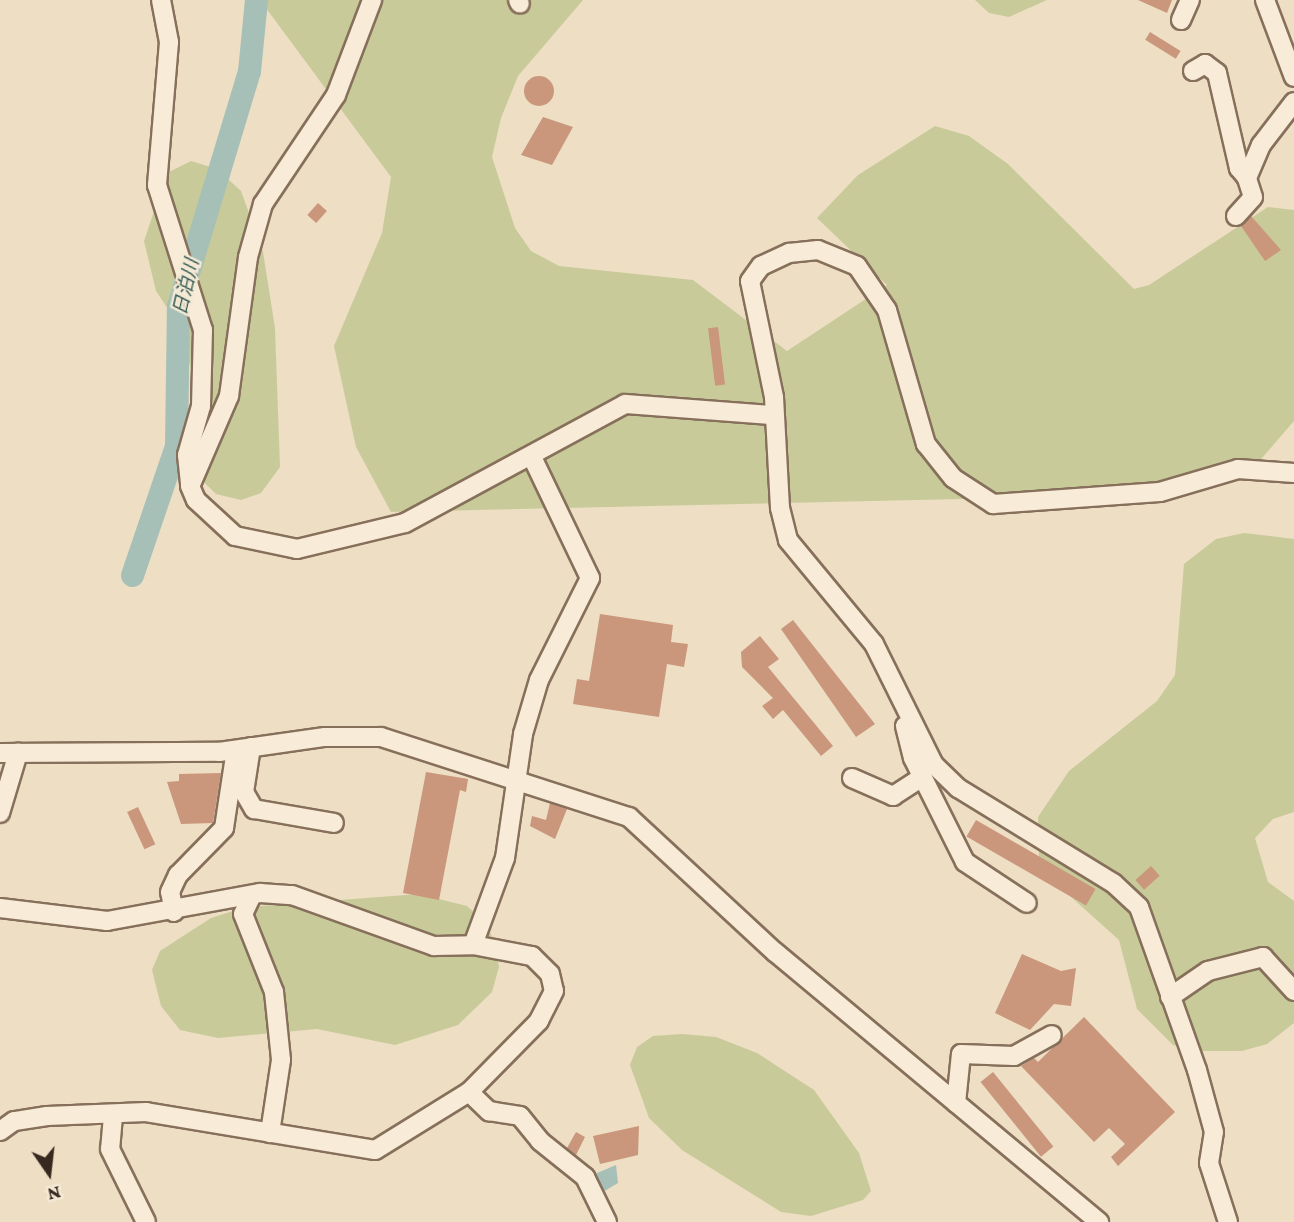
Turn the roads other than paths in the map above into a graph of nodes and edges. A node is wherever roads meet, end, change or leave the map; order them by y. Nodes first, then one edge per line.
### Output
1 (161, 0) edge
2 (372, 0) edge
3 (1190, 0) edge
4 (1263, 1) edge
5 (1181, 20) dead end
6 (1193, 71) dead end
7 (1294, 77) edge
8 (1294, 102) edge
9 (1247, 178) junction
10 (1236, 216) dead end
11 (772, 415) junction
12 (531, 455) junction
13 (1294, 473) edge
14 (190, 486) junction
15 (906, 709) junction
16 (244, 749) junction
17 (0, 754) edge
18 (19, 754) junction
19 (922, 776) junction
20 (852, 778) dead end
21 (518, 780) junction
22 (0, 813) edge
23 (334, 823) dead end
24 (252, 895) junction
25 (1027, 903) dead end
26 (0, 908) edge
27 (174, 912) junction
28 (473, 945) junction
29 (1294, 991) edge
30 (1170, 997) junction
31 (1052, 1034) dead end
32 (469, 1092) junction
33 (956, 1103) junction
34 (113, 1116) junction
35 (0, 1131) edge
36 (270, 1133) junction
37 (146, 1222) edge
38 (607, 1222) edge
39 (1099, 1222) edge
40 (1228, 1222) edge

1 - 14 street
2 - 14 street
3 - 5 street
4 - 7 street
6 - 9 street
8 - 9 street
9 - 10 street
11 - 12 street
11 - 13 street
11 - 15 street
12 - 14 street
12 - 21 street
15 - 19 street
15 - 30 street
16 - 18 street
16 - 21 street
16 - 23 street
16 - 27 street
17 - 18 street
18 - 22 street
19 - 20 street
19 - 25 street
21 - 28 street
21 - 33 street
24 - 27 street
24 - 28 street
24 - 36 street
26 - 27 street
28 - 32 street
29 - 30 street
30 - 40 street
31 - 33 street
32 - 36 street
32 - 38 street
33 - 39 street
34 - 35 street
34 - 36 street
34 - 37 street

